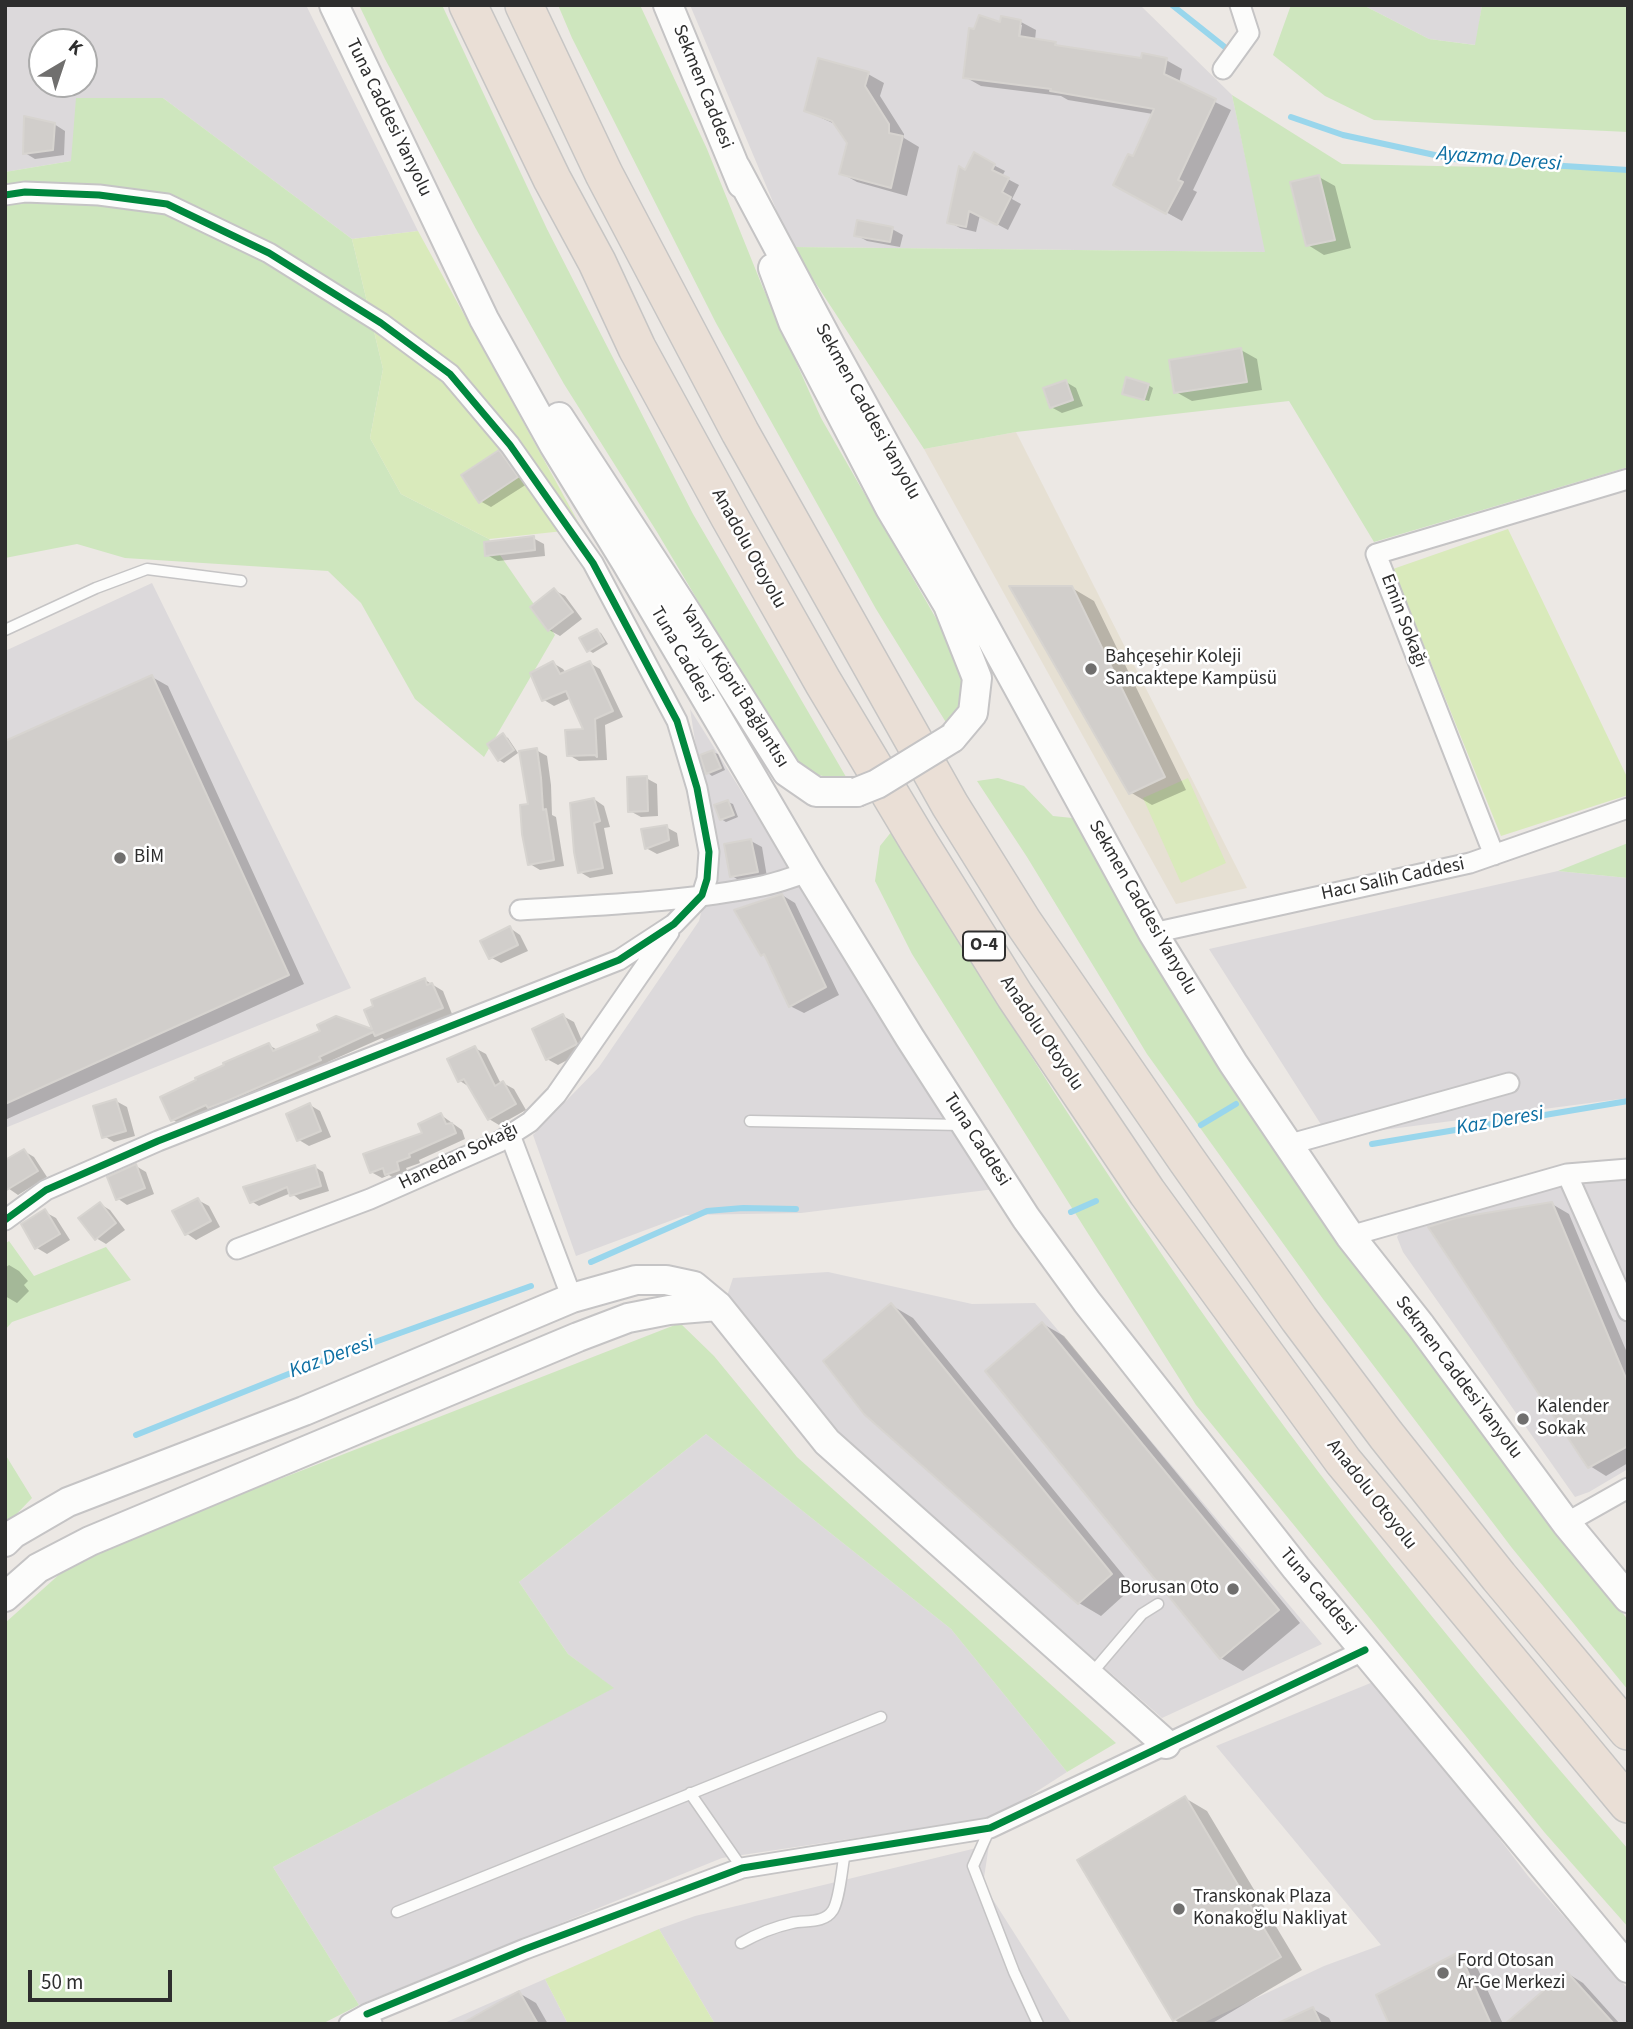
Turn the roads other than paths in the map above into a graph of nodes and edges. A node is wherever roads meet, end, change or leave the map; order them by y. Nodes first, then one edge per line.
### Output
1 (334, 5) edge
2 (468, 5) edge
3 (524, 5) edge
4 (668, 5) edge
5 (1240, 5) edge
6 (1223, 69) dead end
7 (736, 168) junction
8 (5, 195) edge
9 (442, 231) junction
10 (1628, 479) edge
11 (241, 581) dead end
12 (5, 630) edge
13 (1628, 808) edge
14 (1494, 855) junction
15 (808, 872) junction
16 (702, 895) junction
17 (520, 910) dead end
18 (674, 923) junction
19 (1153, 933) junction
20 (1509, 1083) dead end
21 (750, 1121) dead end
22 (967, 1126) junction
23 (510, 1135) junction
24 (1287, 1145) junction
25 (1628, 1169) edge
26 (1567, 1174) junction
27 (5, 1220) edge
28 (1350, 1236) junction
29 (237, 1249) dead end
30 (572, 1298) junction
31 (718, 1307) junction
32 (1628, 1311) edge
33 (1628, 1488) edge
34 (1566, 1523) junction
35 (5, 1542) edge
36 (5, 1597) edge
37 (1628, 1598) edge
38 (1158, 1604) dead end
39 (1365, 1650) junction
40 (1089, 1677) junction
41 (881, 1717) dead end
42 (1628, 1731) edge
43 (1166, 1744) junction
44 (690, 1793) junction
45 (1628, 1804) edge
46 (990, 1828) junction
47 (845, 1852) junction
48 (742, 1868) junction
49 (397, 1912) dead end
50 (741, 1943) dead end
51 (1628, 1968) edge
52 (370, 2019) edge
53 (349, 2024) edge
54 (1038, 2024) edge

1 - 9 main road, Tuna Caddesi Yanyolu
2 - 45 highway, Anadolu Otoyolu / O-4
3 - 42 highway, O-4
4 - 7 main road, Sekmen Caddesi
5 - 6 street
7 - 9 main road, Yanyol Köprü Bağlantısı, bridge
7 - 19 main road, Sekmen Caddesi Yanyolu
8 - 16 street
9 - 15 main road, Tuna Caddesi
10 - 14 street, Emin Sokağı
11 - 12 lane
13 - 14 street, Hacı Salih Caddesi
14 - 19 street, Hacı Salih Caddesi
15 - 16 street
15 - 22 main road, Tuna Caddesi
16 - 17 street
16 - 18 street
18 - 23 street, Hanedan Sokağı
18 - 27 street
19 - 24 main road, Sekmen Caddesi Yanyolu
20 - 24 street
21 - 22 lane
22 - 39 main road, Tuna Caddesi
23 - 29 street, Hanedan Sokağı
23 - 30 street
24 - 28 main road, Sekmen Caddesi Yanyolu
25 - 26 street
26 - 28 street
26 - 32 street
28 - 34 main road, Sekmen Caddesi Yanyolu
30 - 31 main road
30 - 35 main road
31 - 36 main road
31 - 40 main road
33 - 34 street
34 - 37 main road, Sekmen Caddesi Yanyolu
38 - 40 lane
39 - 43 street
39 - 51 main road, Tuna Caddesi
40 - 43 main road
41 - 44 lane
43 - 46 street
44 - 48 lane
44 - 49 lane
46 - 47 street
46 - 54 lane
47 - 48 street
47 - 50 lane
48 - 52 street
52 - 53 street

